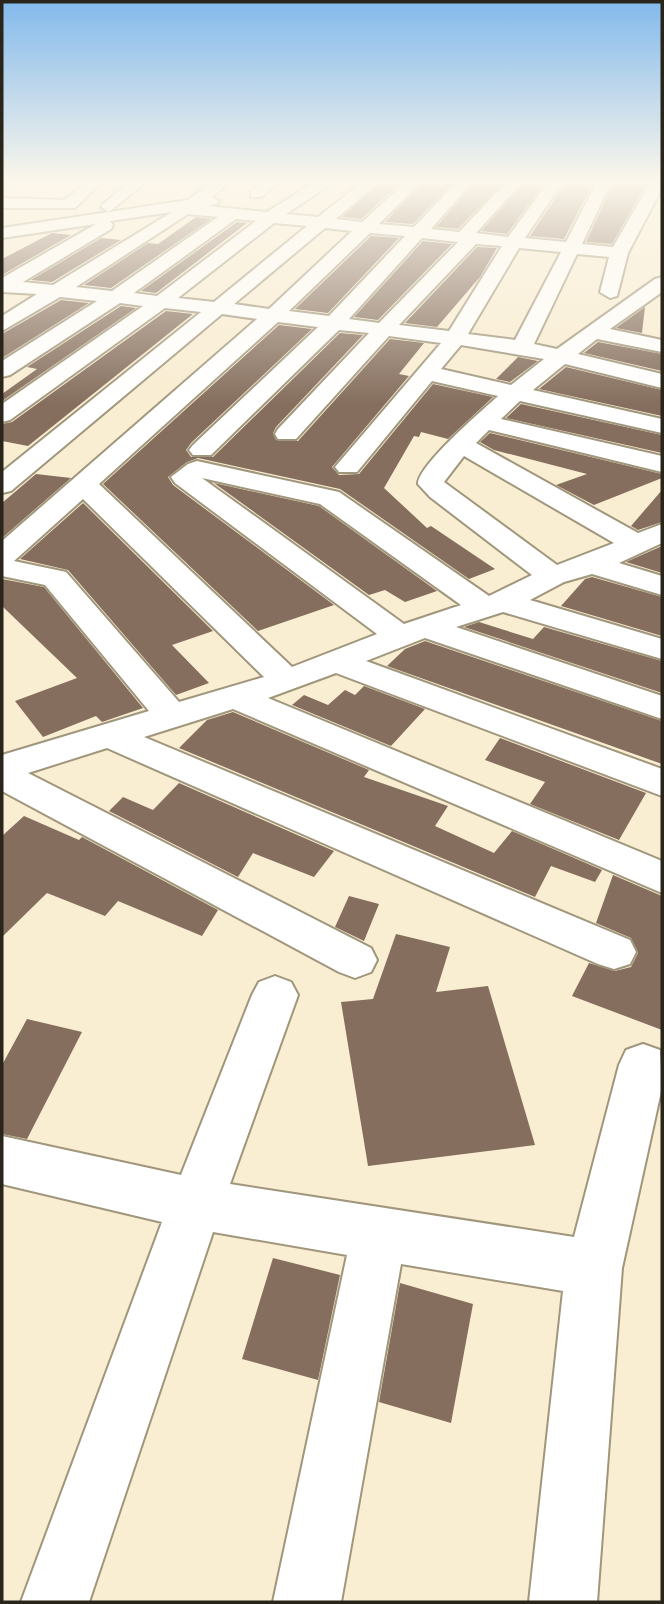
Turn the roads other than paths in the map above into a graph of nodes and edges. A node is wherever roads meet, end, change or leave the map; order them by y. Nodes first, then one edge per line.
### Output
1 (49, 255) edge
2 (113, 255) edge
3 (175, 255) edge
4 (222, 255) edge
5 (284, 255) edge
6 (337, 255) edge
7 (396, 255) edge
8 (453, 255) edge
9 (506, 255) edge
10 (567, 255) edge
11 (619, 255) edge
12 (2, 286) edge
13 (659, 288) edge
14 (55, 291) junction
15 (610, 292) dead end
16 (113, 299) junction
17 (161, 302) junction
18 (218, 308) junction
19 (626, 308) junction
20 (650, 313) dead end
21 (270, 316) junction
22 (334, 323) junction
23 (2, 325) edge
24 (387, 329) junction
25 (592, 332) junction
26 (455, 339) junction
27 (662, 346) edge
28 (522, 347) junction
29 (558, 357) junction
30 (2, 370) edge
31 (428, 373) junction
32 (662, 381) edge
33 (515, 391) junction
34 (2, 415) edge
35 (481, 421) junction
36 (662, 426) edge
37 (287, 433) dead end
38 (460, 444) junction
39 (202, 450) dead end
40 (662, 464) edge
41 (348, 467) dead end
42 (82, 483) junction
43 (2, 485) edge
44 (653, 539) edge
45 (2, 556) edge
46 (592, 564) junction
47 (2, 567) edge
48 (553, 576) junction
49 (662, 586) edge
50 (492, 604) junction
51 (412, 631) junction
52 (662, 649) edge
53 (337, 662) junction
54 (287, 681) junction
55 (235, 697) junction
56 (662, 708) edge
57 (173, 717) junction
58 (110, 736) junction
59 (2, 768) edge
60 (2, 775) edge
61 (662, 783) edge
62 (662, 878) edge
63 (614, 952) dead end
64 (355, 960) dead end
65 (275, 995) dead end
66 (643, 1065) dead end
67 (2, 1160) edge
68 (196, 1204) junction
69 (379, 1235) junction
70 (594, 1268) junction
71 (55, 1602) edge
72 (307, 1602) edge
73 (563, 1602) edge

1 - 12 street
2 - 14 street
3 - 16 street
4 - 17 street
5 - 18 street
6 - 21 street
7 - 22 street
8 - 24 street
9 - 26 street
10 - 28 street
11 - 15 street
12 - 14 street
13 - 19 street
14 - 16 street
14 - 23 street
16 - 17 street
16 - 30 street
17 - 18 street
17 - 34 street
18 - 21 street
18 - 43 street
19 - 20 street
19 - 25 street
21 - 22 street
21 - 42 street
22 - 24 street
22 - 39 street
24 - 26 street
24 - 37 street
25 - 27 street
25 - 29 street
26 - 28 street
26 - 31 street
28 - 29 street
29 - 32 street
29 - 33 street
31 - 33 street
31 - 41 street
33 - 35 street
33 - 36 street
35 - 38 street
35 - 40 street
38 - 44 street
38 - 48 street
42 - 45 street
42 - 54 street
44 - 46 street
46 - 48 street
46 - 49 street
47 - 57 street
48 - 50 street
50 - 51 street
50 - 51 street
50 - 52 street
51 - 53 street
51 - 56 street
53 - 54 street
53 - 61 street
54 - 55 street
55 - 57 street
55 - 62 street
57 - 58 street
58 - 59 street
58 - 63 street
60 - 64 street
65 - 68 street
66 - 70 street
67 - 68 street
68 - 69 street
68 - 71 street
69 - 70 street
69 - 72 street
70 - 73 street

